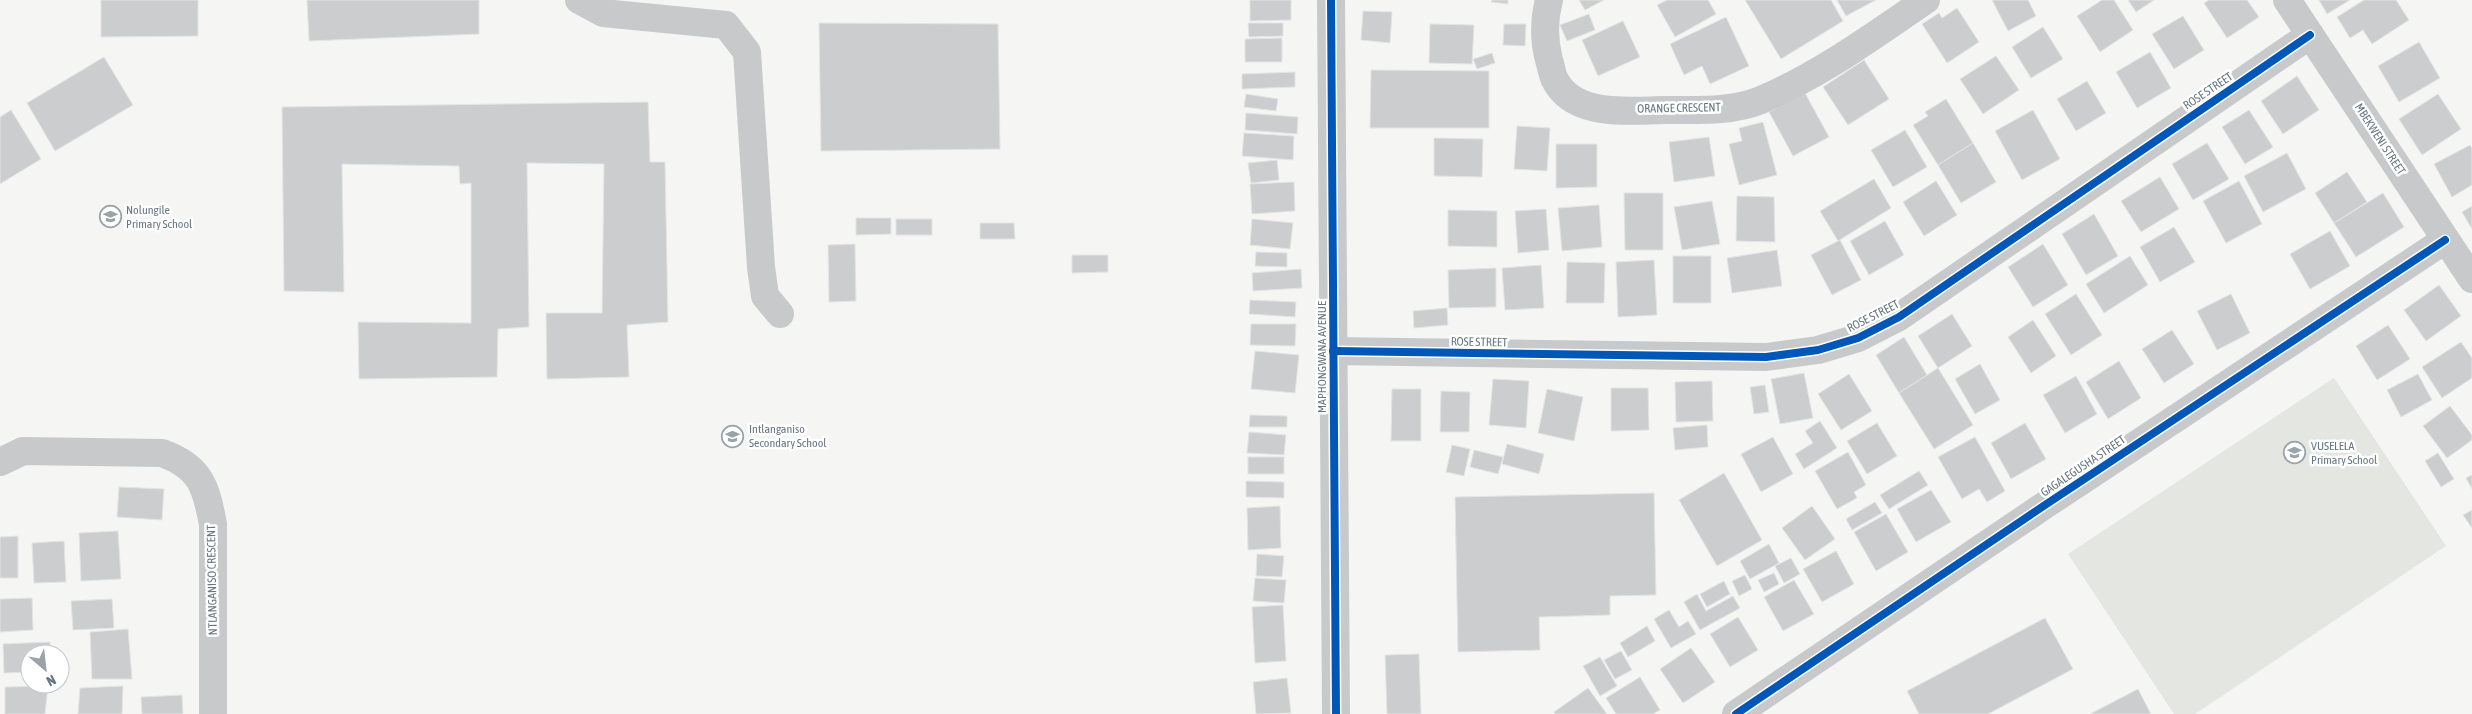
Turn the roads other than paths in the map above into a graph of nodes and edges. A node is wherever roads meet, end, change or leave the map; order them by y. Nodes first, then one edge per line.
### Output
1 (579, 0) edge
2 (1330, 0) edge
3 (1549, 0) edge
4 (1926, 0) edge
5 (2287, 0) edge
6 (2310, 35) junction
7 (2445, 240) junction
8 (2471, 275) edge
9 (780, 314) dead end
10 (1333, 351) junction
11 (0, 462) edge
12 (213, 714) edge
13 (1336, 714) edge
14 (1736, 714) edge

1 - 9 street
2 - 10 street, MAPHONGWANA AVENUE
3 - 4 street, ORANGE CRESCENT
5 - 6 street, MBEKWENI STREET
6 - 7 street, MBEKWENI STREET
6 - 10 street, ROSE STREET
7 - 8 street, MBEKWENI STREET
7 - 14 street, GAGALEGUSHA STREET
10 - 13 street, MAPHONGWANA AVENUE
11 - 12 street, NTLANGANISO CRESCENT

